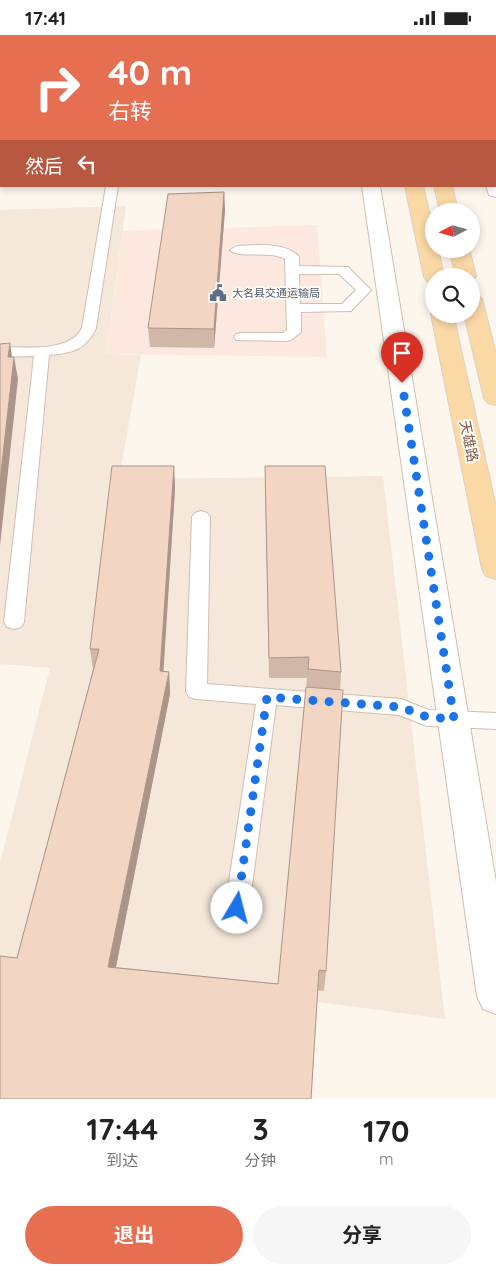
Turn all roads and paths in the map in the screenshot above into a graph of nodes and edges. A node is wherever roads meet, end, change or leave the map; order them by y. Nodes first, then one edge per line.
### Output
1 (112, 187) edge
2 (371, 187) edge
3 (414, 187) edge
4 (443, 187) edge
5 (447, 203) edge
6 (237, 250) dead end
7 (432, 268) edge
8 (292, 269) junction
9 (294, 308) junction
10 (444, 323) edge
11 (477, 323) edge
12 (241, 337) dead end
13 (42, 350) junction
14 (0, 351) edge
15 (496, 398) edge
16 (201, 517) dead end
17 (496, 569) edge
18 (14, 622) dead end
19 (267, 697) junction
20 (454, 719) junction
21 (496, 721) edge
22 (237, 908) dead end
23 (496, 996) edge

1 - 13 lane
2 - 20 street
3 - 7 main road
4 - 5 main road
6 - 8 lane
8 - 9 lane
8 - 9 lane
9 - 12 lane
10 - 17 main road, 天雄路
11 - 15 main road
13 - 14 lane
13 - 18 lane
16 - 19 lane
19 - 20 lane
19 - 22 lane
20 - 21 lane
20 - 23 street

